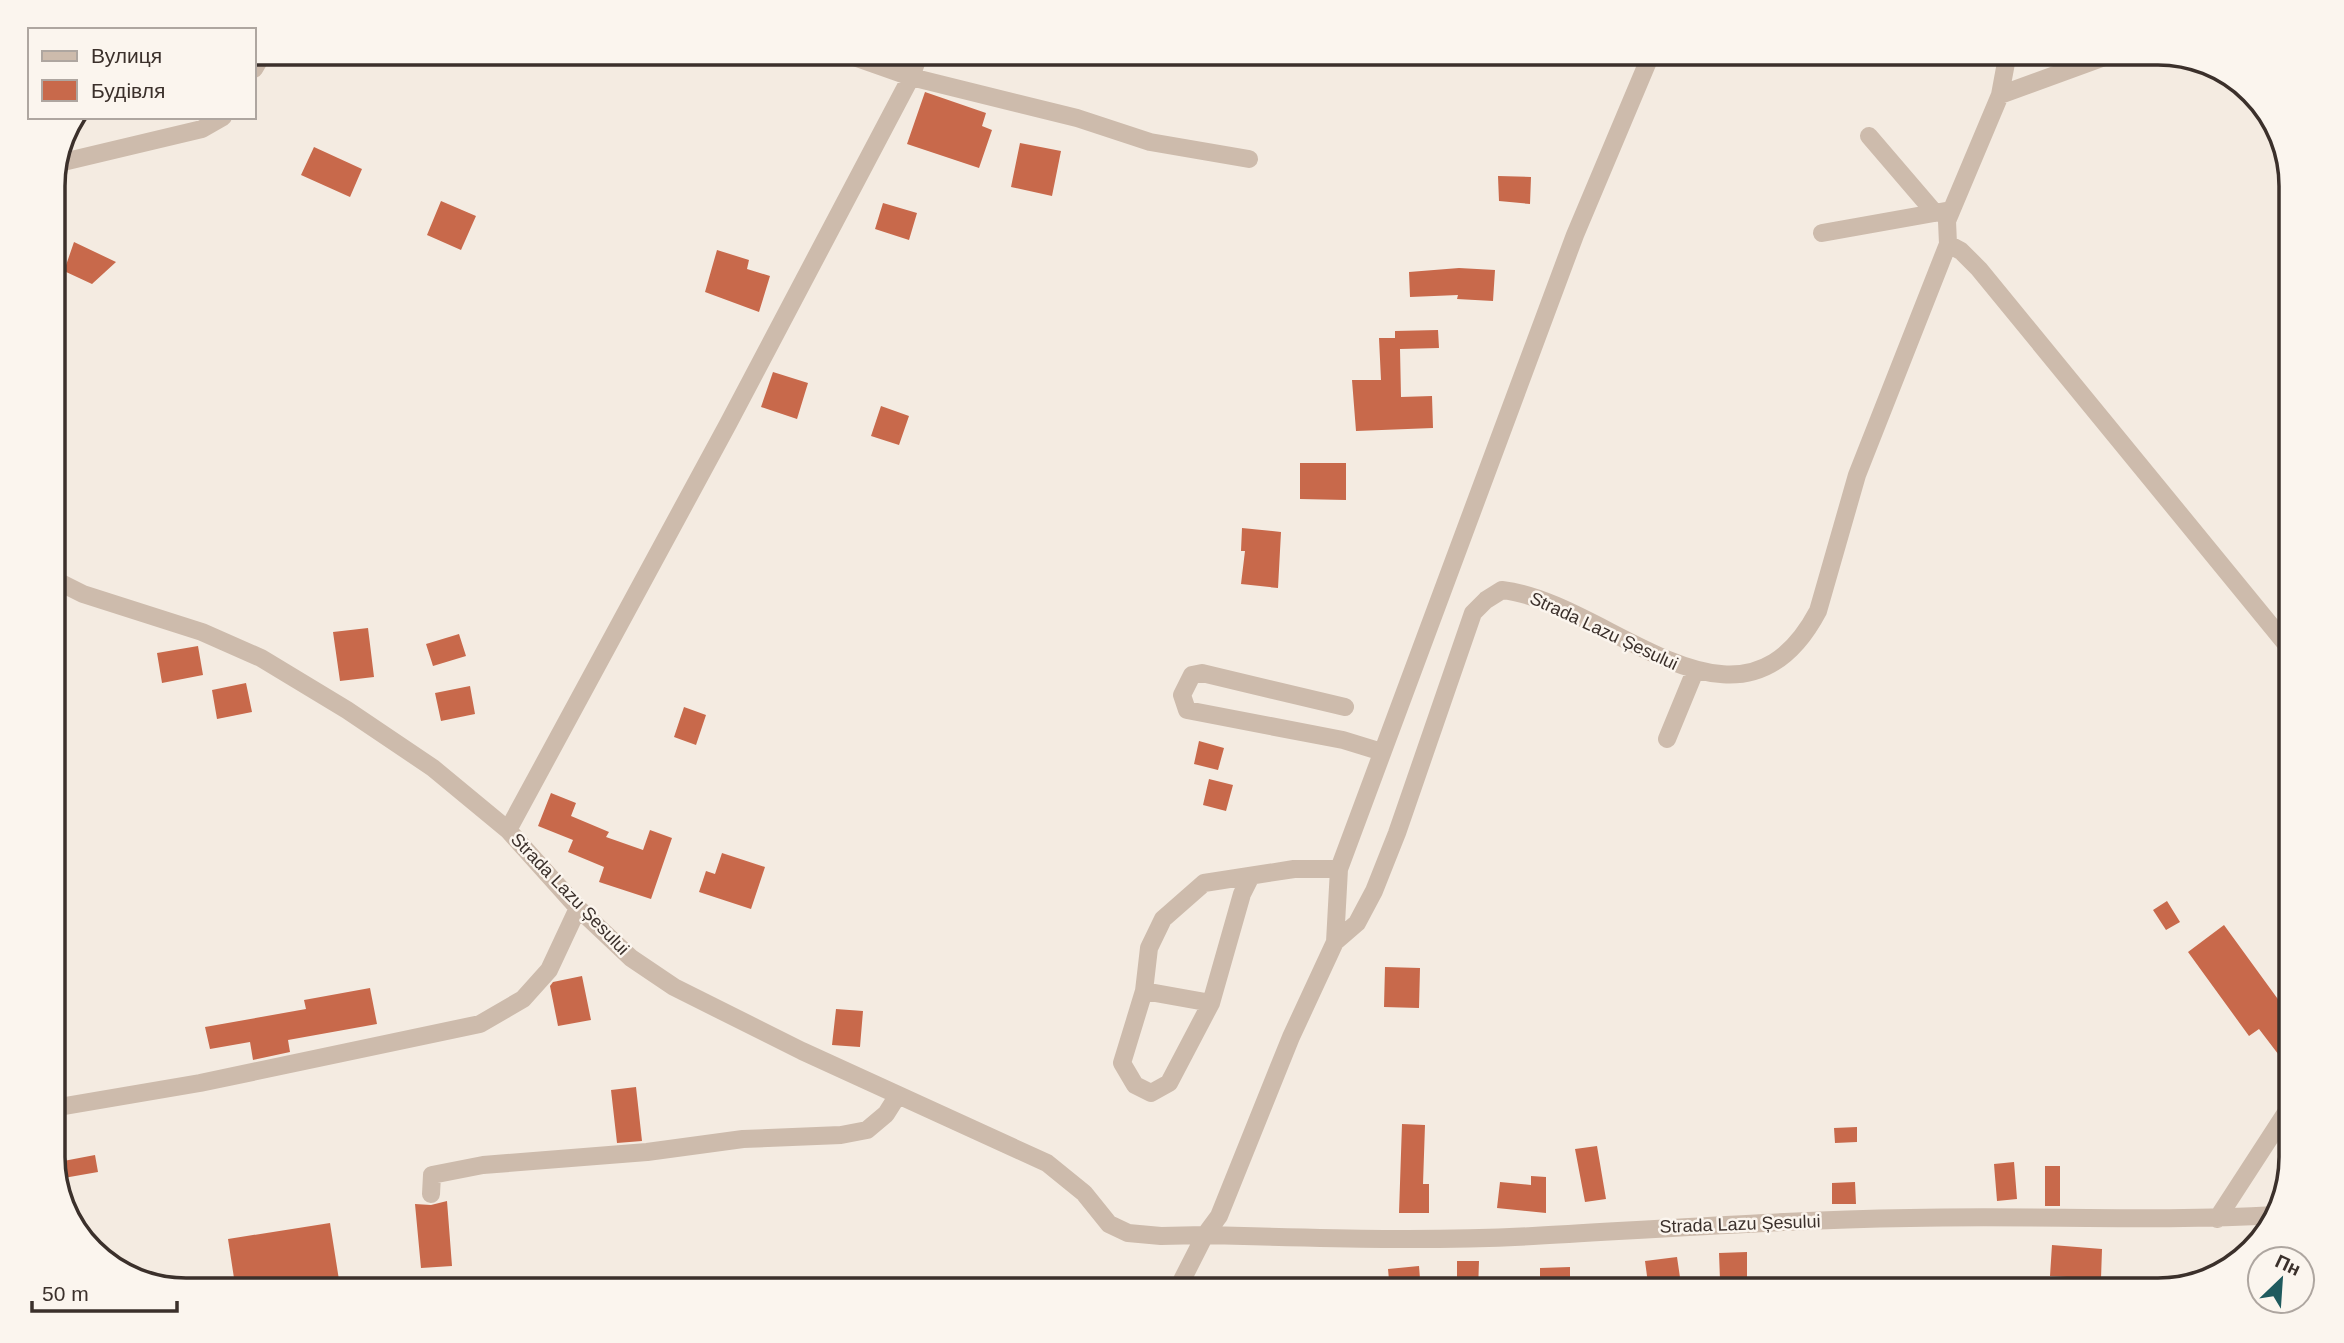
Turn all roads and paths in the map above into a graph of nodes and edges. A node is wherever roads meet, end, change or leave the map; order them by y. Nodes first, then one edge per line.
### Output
1 (877, 65) edge
2 (915, 65) edge
3 (1647, 65) edge
4 (2006, 65) edge
5 (2082, 65) edge
6 (911, 77) junction
7 (2000, 95) junction
8 (220, 119) edge
9 (1869, 136) dead end
10 (1249, 159) dead end
11 (68, 161) edge
12 (1943, 212) junction
13 (1822, 233) dead end
14 (1948, 244) junction
15 (65, 585) edge
16 (2279, 635) edge
17 (1695, 671) junction
18 (1345, 706) dead end
19 (1667, 739) dead end
20 (1382, 752) junction
21 (508, 830) junction
22 (1339, 869) junction
23 (1251, 876) junction
24 (578, 908) junction
25 (1335, 942) junction
26 (1144, 991) junction
27 (1211, 1003) junction
28 (898, 1095) junction
29 (65, 1106) edge
30 (2279, 1123) edge
31 (431, 1194) dead end
32 (2264, 1217) edge
33 (2217, 1219) junction
34 (1205, 1235) junction
35 (1183, 1278) edge

1 - 6 street
2 - 6 street
3 - 20 street, Strada Lazu Șesului
4 - 7 street, Strada Lazu Șesului
5 - 7 street
6 - 10 street
6 - 21 street
7 - 12 street, Strada Lazu Șesului
8 - 11 street
9 - 12 street
12 - 13 street
12 - 14 street, Strada Lazu Șesului
14 - 16 street
14 - 17 street, Strada Lazu Șesului
15 - 21 street, Strada Lazu Șesului
17 - 19 street
17 - 25 street, Strada Lazu Șesului
18 - 20 street
20 - 22 street, Strada Lazu Șesului
21 - 24 street, Strada Lazu Șesului
22 - 23 street
22 - 25 street, Strada Lazu Șesului
23 - 26 street
23 - 27 street
24 - 28 street, Strada Lazu Șesului
24 - 29 street
25 - 34 street, Strada Lazu Șesului
26 - 27 street
26 - 27 street
28 - 31 street
28 - 34 street, Strada Lazu Șesului
30 - 33 street
32 - 33 street, Strada Lazu Șesului
33 - 34 street, Strada Lazu Șesului
34 - 35 street, Strada Lazu Șesului

